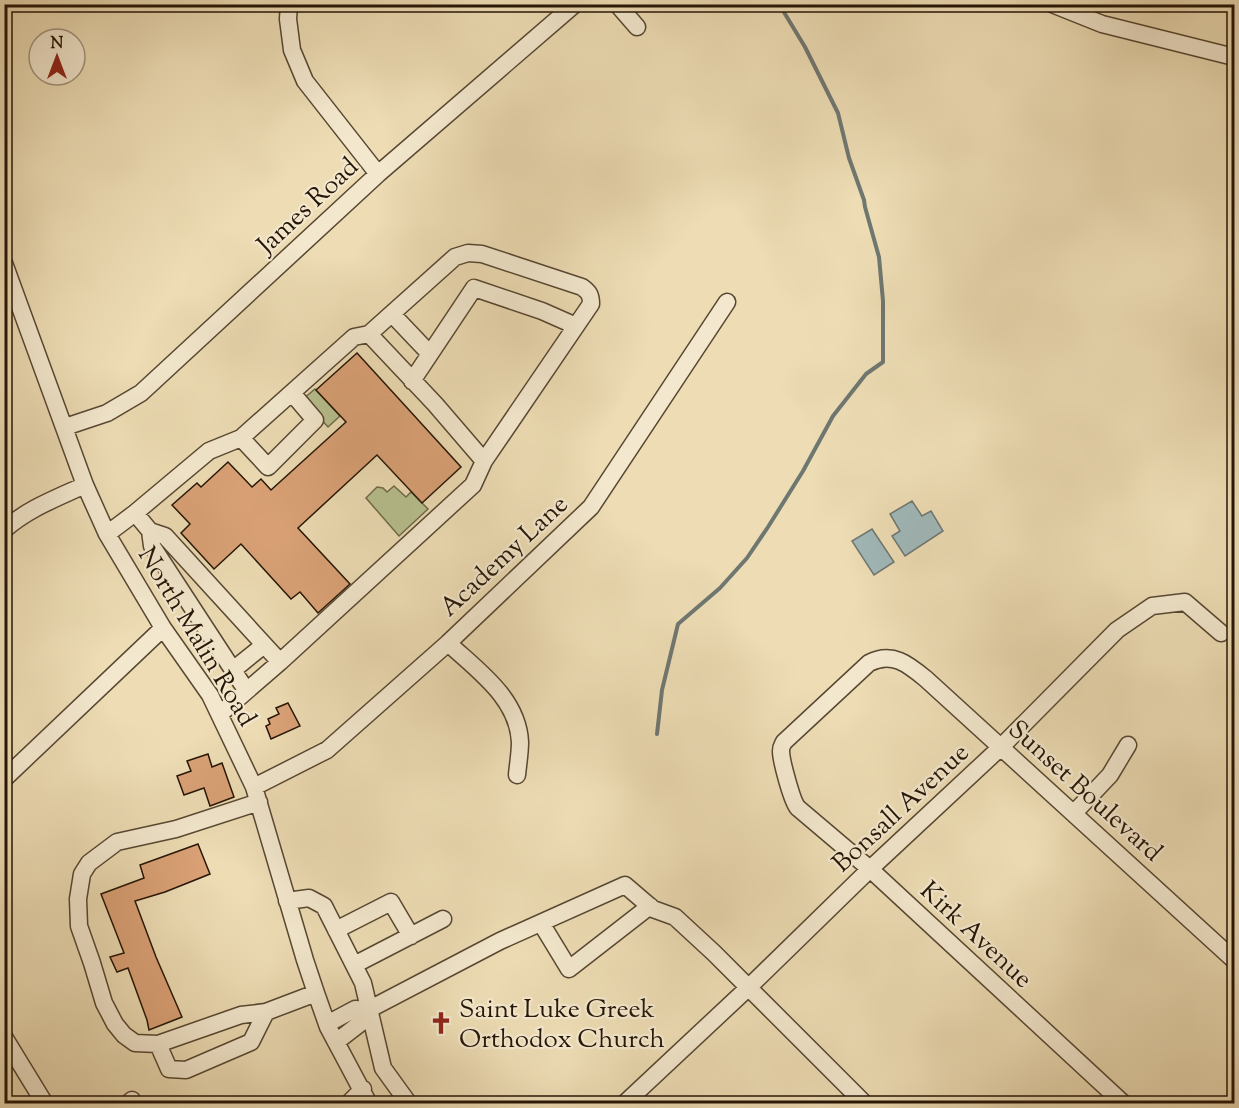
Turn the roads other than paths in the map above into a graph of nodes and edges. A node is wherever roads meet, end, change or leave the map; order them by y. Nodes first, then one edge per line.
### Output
1 (289, 4) edge
2 (575, 4) edge
3 (617, 4) edge
4 (1052, 4) edge
5 (637, 27) dead end
6 (1234, 57) edge
7 (378, 174) junction
8 (4, 263) edge
9 (727, 302) dead end
10 (392, 314) junction
11 (576, 326) junction
12 (369, 334) junction
13 (430, 354) junction
14 (412, 381) junction
15 (292, 393) junction
16 (65, 427) junction
17 (241, 438) junction
18 (484, 461) junction
19 (86, 485) junction
20 (135, 513) junction
21 (4, 530) edge
22 (150, 531) junction
23 (107, 534) junction
24 (163, 628) junction
25 (1221, 633) dead end
26 (448, 643) junction
27 (264, 645) junction
28 (280, 662) junction
29 (233, 670) junction
30 (246, 690) junction
31 (220, 714) junction
32 (1128, 746) dead end
33 (1001, 747) junction
34 (518, 775) dead end
35 (4, 779) edge
36 (256, 794) junction
37 (794, 804) joint
38 (1074, 813) junction
39 (870, 869) junction
40 (287, 901) junction
41 (650, 906) junction
42 (443, 919) dead end
43 (541, 923) junction
44 (336, 930) junction
45 (411, 936) junction
46 (1234, 960) edge
47 (354, 964) junction
48 (749, 987) junction
49 (316, 993) junction
50 (369, 1010) junction
51 (266, 1012) junction
52 (327, 1024) junction
53 (4, 1037) edge
54 (336, 1042) junction
55 (158, 1044) junction
56 (366, 1096) edge
57 (45, 1104) edge
58 (348, 1104) edge
59 (410, 1104) edge
60 (624, 1104) edge
61 (865, 1104) edge
62 (1124, 1104) edge

1 - 7 street
2 - 7 street, James Road
3 - 5 street
4 - 6 street
7 - 16 street, James Road
8 - 16 street, North Malin Road
9 - 26 street, Academy Lane
10 - 11 street
10 - 12 street
10 - 13 street
11 - 13 street
11 - 18 street
12 - 14 street
12 - 15 street
13 - 14 street
14 - 18 street
15 - 17 street
15 - 17 street
16 - 19 street, North Malin Road
17 - 20 street
18 - 28 street
19 - 21 street
19 - 23 street, North Malin Road
20 - 22 street
20 - 23 street
22 - 27 street
22 - 29 street
23 - 24 street, North Malin Road
24 - 31 street, North Malin Road
24 - 35 street
25 - 33 street, Bonsall Avenue
26 - 34 street
26 - 36 street, Academy Lane
27 - 28 street
27 - 29 street
28 - 30 street
29 - 30 street
30 - 31 street
31 - 36 street, North Malin Road
32 - 38 street
33 - 37 street, Sunset Boulevard
33 - 38 street, Sunset Boulevard
33 - 39 street, Bonsall Avenue
36 - 40 street, North Malin Road
36 - 55 street, Academy Lane
37 - 39 street, Kirk Avenue
38 - 46 street, Sunset Boulevard
39 - 48 street, Bonsall Avenue
39 - 62 street, Kirk Avenue
40 - 44 street
40 - 49 street, North Malin Road
41 - 43 street
41 - 43 street
41 - 48 street
42 - 45 street
43 - 50 street
44 - 45 street
44 - 47 street
45 - 47 street
47 - 50 street
48 - 60 street, Bonsall Avenue
48 - 61 street
49 - 51 street
49 - 52 street, North Malin Road
50 - 52 street
50 - 54 street
50 - 59 street
51 - 55 street
51 - 55 street
52 - 54 street, North Malin Road
53 - 57 street
54 - 56 street, North Malin Road
56 - 58 street

